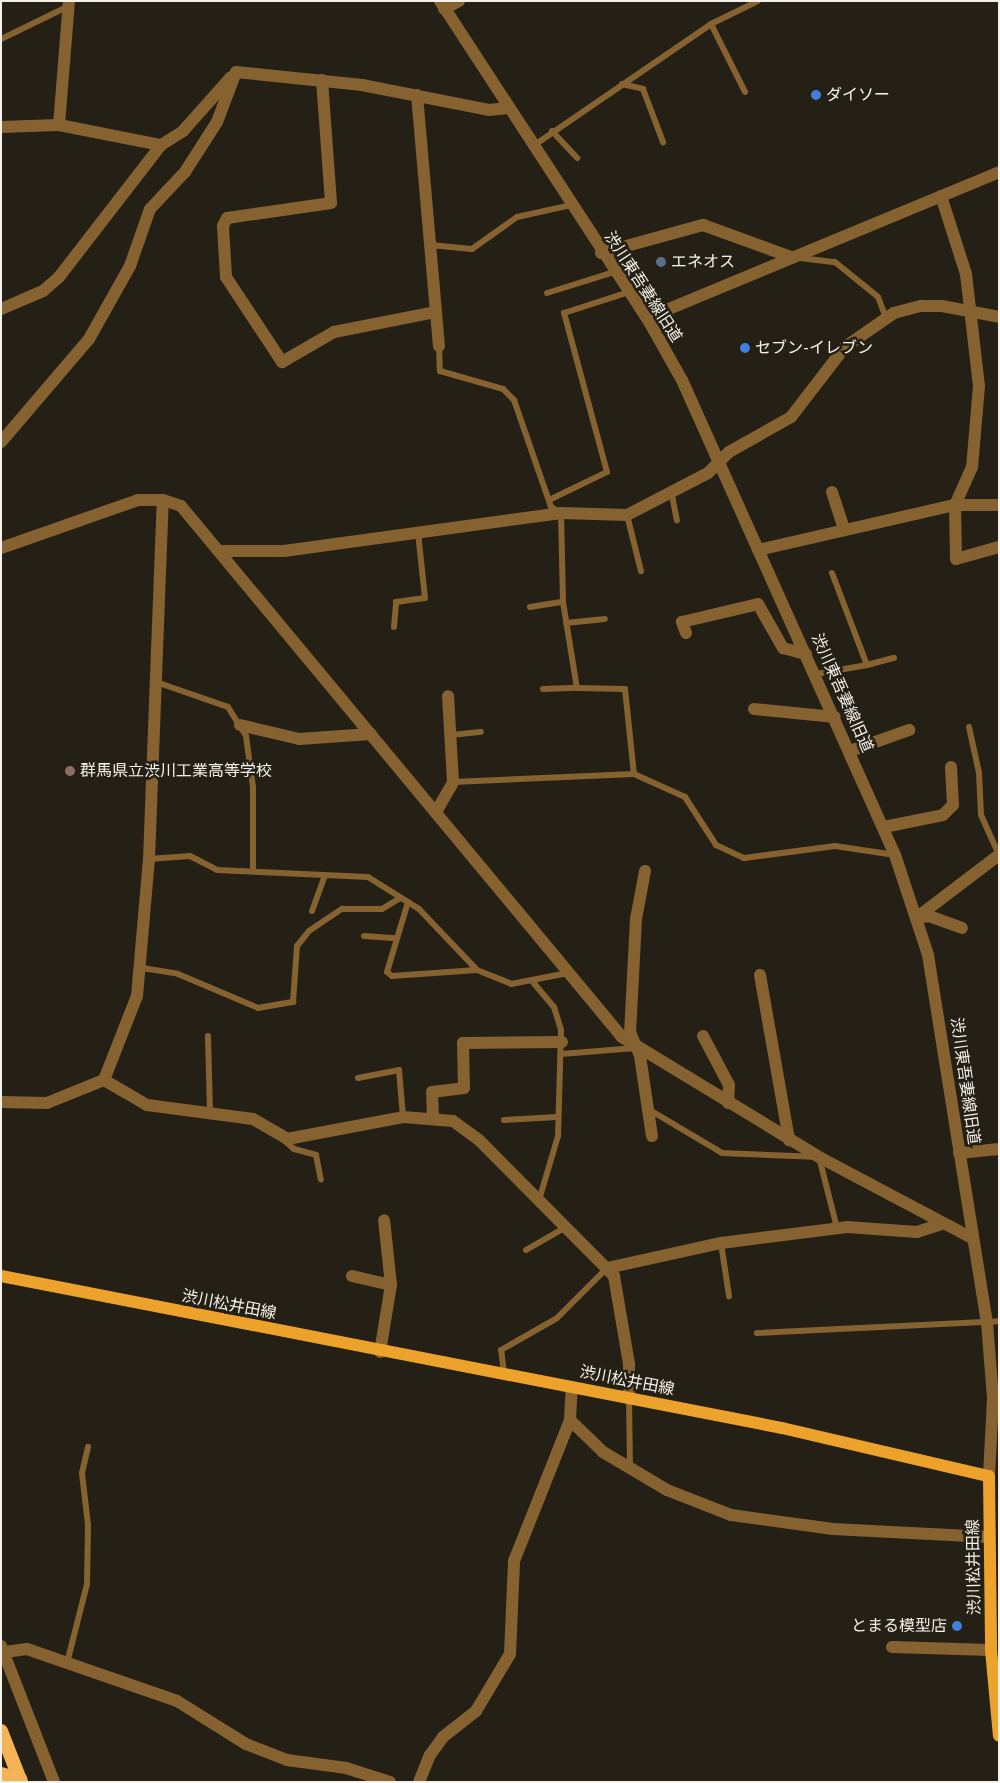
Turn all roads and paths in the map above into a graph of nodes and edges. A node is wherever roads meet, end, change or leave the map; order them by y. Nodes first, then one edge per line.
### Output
1 (459, 1) edge
2 (758, 1) edge
3 (748, 3) edge
4 (69, 4) edge
5 (442, 5) edge
6 (710, 24) junction
7 (1, 39) edge
8 (236, 72) junction
9 (322, 80) junction
10 (622, 84) junction
11 (745, 92) dead end
12 (417, 95) junction
13 (508, 108) junction
14 (59, 125) junction
15 (1, 128) edge
16 (552, 131) junction
17 (663, 142) dead end
18 (161, 145) junction
19 (532, 146) junction
20 (577, 158) dead end
21 (999, 172) edge
22 (941, 196) junction
23 (571, 205) junction
24 (430, 245) junction
25 (601, 253) junction
26 (792, 256) junction
27 (614, 272) junction
28 (629, 292) junction
29 (547, 293) dead end
30 (1, 308) edge
31 (436, 312) junction
32 (972, 312) junction
33 (647, 318) junction
34 (886, 318) junction
35 (999, 318) edge
36 (439, 346) joint
37 (1, 442) edge
38 (719, 460) junction
39 (670, 489) junction
40 (832, 492) dead end
41 (163, 500) junction
42 (549, 500) junction
43 (954, 505) junction
44 (999, 505) edge
45 (561, 514) junction
46 (627, 515) junction
47 (677, 520) dead end
48 (844, 529) junction
49 (418, 532) junction
50 (999, 547) edge
51 (1, 548) edge
52 (758, 550) junction
53 (223, 551) junction
54 (641, 571) dead end
55 (832, 573) dead end
56 (563, 602) junction
57 (530, 607) dead end
58 (605, 619) dead end
59 (566, 623) junction
60 (394, 627) dead end
61 (686, 633) dead end
62 (806, 654) junction
63 (894, 658) dead end
64 (867, 665) junction
65 (816, 674) junction
66 (155, 681) junction
67 (577, 688) junction
68 (544, 689) dead end
69 (448, 696) dead end
70 (754, 709) dead end
71 (835, 717) junction
72 (240, 725) junction
73 (969, 727) dead end
74 (909, 730) dead end
75 (481, 732) dead end
76 (371, 734) junction
77 (451, 735) junction
78 (850, 751) junction
79 (950, 767) dead end
80 (634, 774) junction
81 (453, 782) junction
82 (436, 812) junction
83 (884, 827) junction
84 (896, 855) junction
85 (999, 855) edge
86 (150, 859) junction
87 (253, 871) junction
88 (645, 871) dead end
89 (325, 875) junction
90 (400, 898) junction
91 (408, 902) junction
92 (312, 912) dead end
93 (916, 918) junction
94 (962, 928) dead end
95 (364, 936) dead end
96 (396, 938) junction
97 (142, 968) junction
98 (477, 970) junction
99 (568, 973) junction
100 (760, 975) dead end
101 (532, 981) junction
102 (208, 1036) dead end
103 (703, 1036) dead end
104 (561, 1048) junction
105 (638, 1048) junction
106 (358, 1078) dead end
107 (104, 1080) junction
108 (1, 1102) edge
109 (728, 1103) junction
110 (648, 1109) junction
111 (210, 1113) junction
112 (403, 1117) junction
113 (557, 1117) junction
114 (433, 1118) junction
115 (504, 1120) dead end
116 (272, 1130) junction
117 (652, 1136) dead end
118 (789, 1140) junction
119 (999, 1149) edge
120 (959, 1153) junction
121 (819, 1157) junction
122 (321, 1180) dead end
123 (540, 1200) junction
124 (384, 1220) dead end
125 (942, 1224) junction
126 (566, 1227) junction
127 (837, 1228) junction
128 (972, 1238) junction
129 (721, 1242) junction
130 (526, 1250) dead end
131 (607, 1268) junction
132 (1, 1276) edge
133 (352, 1276) dead end
134 (391, 1284) junction
135 (729, 1296) dead end
136 (993, 1321) edge
137 (756, 1333) dead end
138 (380, 1352) junction
139 (504, 1373) junction
140 (572, 1387) junction
141 (629, 1398) junction
142 (570, 1420) junction
143 (88, 1447) dead end
144 (630, 1468) junction
145 (989, 1476) junction
146 (989, 1536) junction
147 (994, 1588) edge
148 (892, 1647) dead end
149 (3, 1649) edge
150 (992, 1650) junction
151 (67, 1663) junction
152 (1, 1731) edge
153 (999, 1736) edge
154 (1, 1774) edge
155 (18, 1781) edge
156 (54, 1782) edge
157 (390, 1782) edge
158 (420, 1782) edge

1 - 5 street
2 - 3 lane
3 - 6 lane
4 - 7 lane
4 - 14 street
5 - 13 street, 渋川東吾妻線旧道
6 - 10 lane
6 - 11 lane
8 - 9 street
8 - 18 street
8 - 37 street
9 - 12 street
9 - 31 street
10 - 16 lane
10 - 17 lane
12 - 13 street
12 - 24 street
13 - 19 street, 渋川東吾妻線旧道
14 - 15 street
14 - 18 street
16 - 19 lane
16 - 20 lane
18 - 30 street
19 - 23 street, 渋川東吾妻線旧道
21 - 22 street
22 - 26 street
22 - 32 street
23 - 24 lane
23 - 25 street, 渋川東吾妻線旧道
24 - 31 street
25 - 26 street
25 - 27 street, 渋川東吾妻線旧道
26 - 33 street
26 - 34 lane
27 - 28 street, 渋川東吾妻線旧道
27 - 29 lane
28 - 33 street, 渋川東吾妻線旧道
28 - 42 lane
31 - 36 street
32 - 34 street
32 - 35 street
32 - 43 street
33 - 38 street, 渋川東吾妻線旧道
34 - 38 street
36 - 42 lane
38 - 39 street
38 - 52 street, 渋川東吾妻線旧道
39 - 46 street
39 - 47 lane
40 - 48 street
41 - 51 street
41 - 53 street
41 - 66 street
42 - 45 lane
43 - 44 street
43 - 48 street
43 - 50 street
45 - 46 street
45 - 49 street
45 - 56 lane
46 - 54 lane
48 - 52 street
49 - 53 street
49 - 60 lane
52 - 62 street, 渋川東吾妻線旧道
53 - 76 street
55 - 64 lane
56 - 57 lane
56 - 59 lane
58 - 59 lane
59 - 67 lane
61 - 62 street
62 - 65 street, 渋川東吾妻線旧道
63 - 64 lane
64 - 65 lane
65 - 71 street, 渋川東吾妻線旧道
66 - 72 lane
66 - 86 street
67 - 68 lane
67 - 80 lane
69 - 77 street
70 - 71 street
71 - 78 street, 渋川東吾妻線旧道
72 - 76 street
72 - 87 lane
73 - 85 lane
74 - 78 street
75 - 77 lane
76 - 82 street
77 - 81 street
78 - 83 street, 渋川東吾妻線旧道
79 - 83 street
80 - 81 lane
80 - 84 lane
81 - 82 street
82 - 99 street
83 - 84 street, 渋川東吾妻線旧道
84 - 93 street, 渋川東吾妻線旧道
85 - 93 street
86 - 87 lane
86 - 97 street
87 - 89 lane
88 - 105 street
89 - 90 lane
89 - 92 lane
90 - 91 lane
90 - 97 lane
91 - 96 lane
91 - 98 lane
93 - 94 street
93 - 120 street, 渋川東吾妻線旧道
95 - 96 lane
96 - 98 lane
97 - 107 street
98 - 101 lane
99 - 101 lane
99 - 105 street
100 - 118 street
101 - 104 lane
102 - 111 lane
103 - 109 street
104 - 105 lane
104 - 113 lane
104 - 114 street
105 - 109 street
105 - 110 street
106 - 112 lane
107 - 108 street
107 - 111 street
109 - 118 street
110 - 117 street
110 - 121 lane
111 - 116 street
112 - 114 street
112 - 116 street
113 - 115 lane
113 - 123 lane
114 - 123 street
116 - 122 lane
118 - 121 street
119 - 120 street
120 - 128 street, 渋川東吾妻線旧道
121 - 125 street
121 - 127 lane
123 - 126 street
124 - 134 street
125 - 127 street
125 - 128 street
126 - 130 lane
126 - 131 street
127 - 129 street
128 - 136 street, 渋川東吾妻線旧道
129 - 131 street
129 - 135 lane
131 - 139 lane
131 - 141 street
132 - 138 main road, 渋川松井田線
133 - 134 street
134 - 138 street
136 - 137 lane
136 - 145 street, 渋川東吾妻線旧道
138 - 139 main road, 渋川松井田線
139 - 140 main road, 渋川松井田線
140 - 141 main road, 渋川松井田線
140 - 142 street
141 - 144 lane
141 - 145 main road, 渋川松井田線
142 - 144 street
142 - 158 street
143 - 151 lane
144 - 146 street
145 - 146 main road, 渋川松井田線
146 - 147 main road, 渋川松井田線
147 - 150 main road, 渋川松井田線
148 - 150 street
149 - 151 street
149 - 156 street
150 - 153 main road, 渋川松井田線
151 - 157 street
152 - 155 highway
154 - 155 highway

